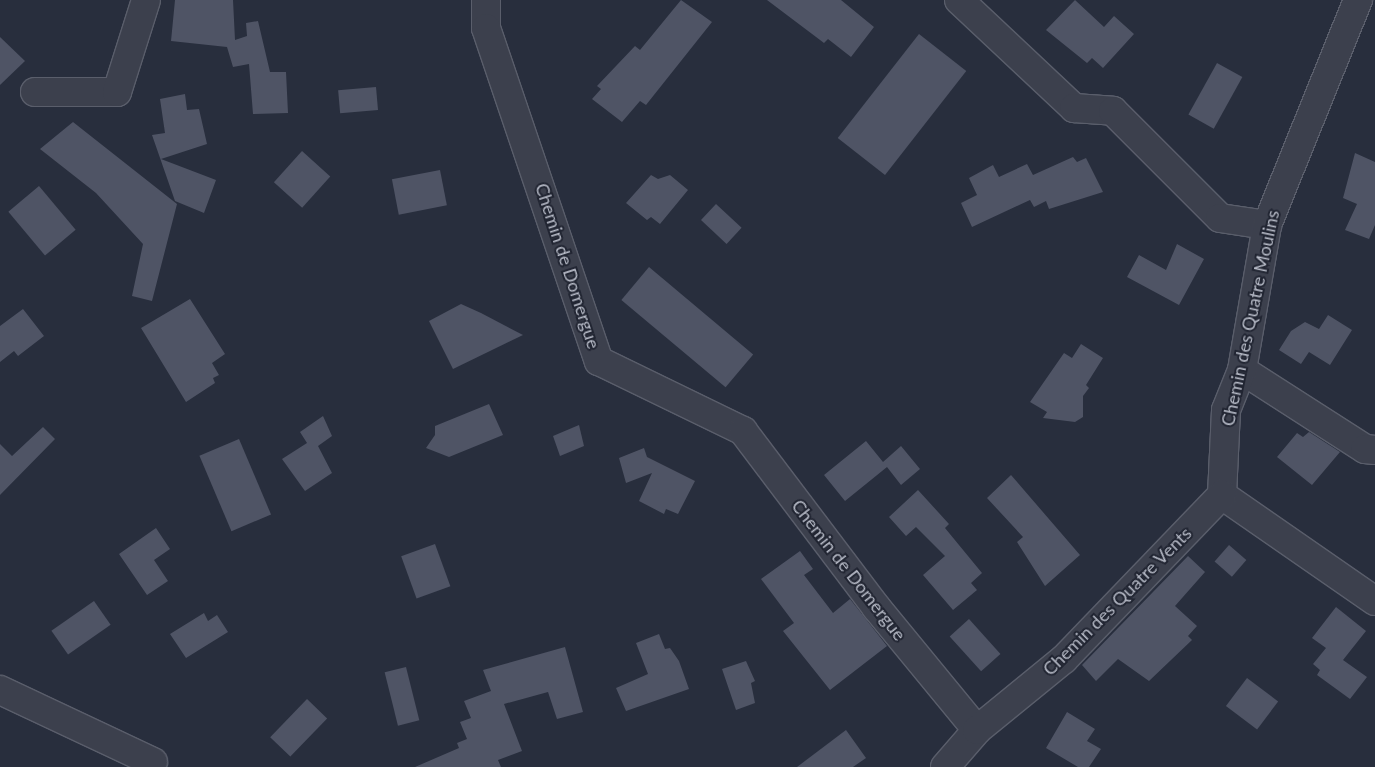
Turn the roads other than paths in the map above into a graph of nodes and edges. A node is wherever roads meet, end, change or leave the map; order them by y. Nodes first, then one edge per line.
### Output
1 (146, 0) edge
2 (486, 0) edge
3 (958, 0) edge
4 (1358, 0) edge
5 (35, 92) dead end
6 (1267, 225) junction
7 (1242, 370) junction
8 (1375, 450) edge
9 (1222, 495) junction
10 (1375, 601) edge
11 (0, 690) edge
12 (977, 730) junction
13 (153, 762) dead end
14 (945, 767) edge

1 - 5 street
2 - 12 street, Chemin de Domergue
3 - 6 street
4 - 6 street, Chemin des Quatre Moulins
6 - 7 street, Chemin des Quatre Moulins
7 - 8 street
7 - 9 street, Chemin des Quatre Moulins
9 - 10 street
9 - 12 street, Chemin des Quatre Vents
11 - 13 street
12 - 14 street, Chemin des Quatre Vents

